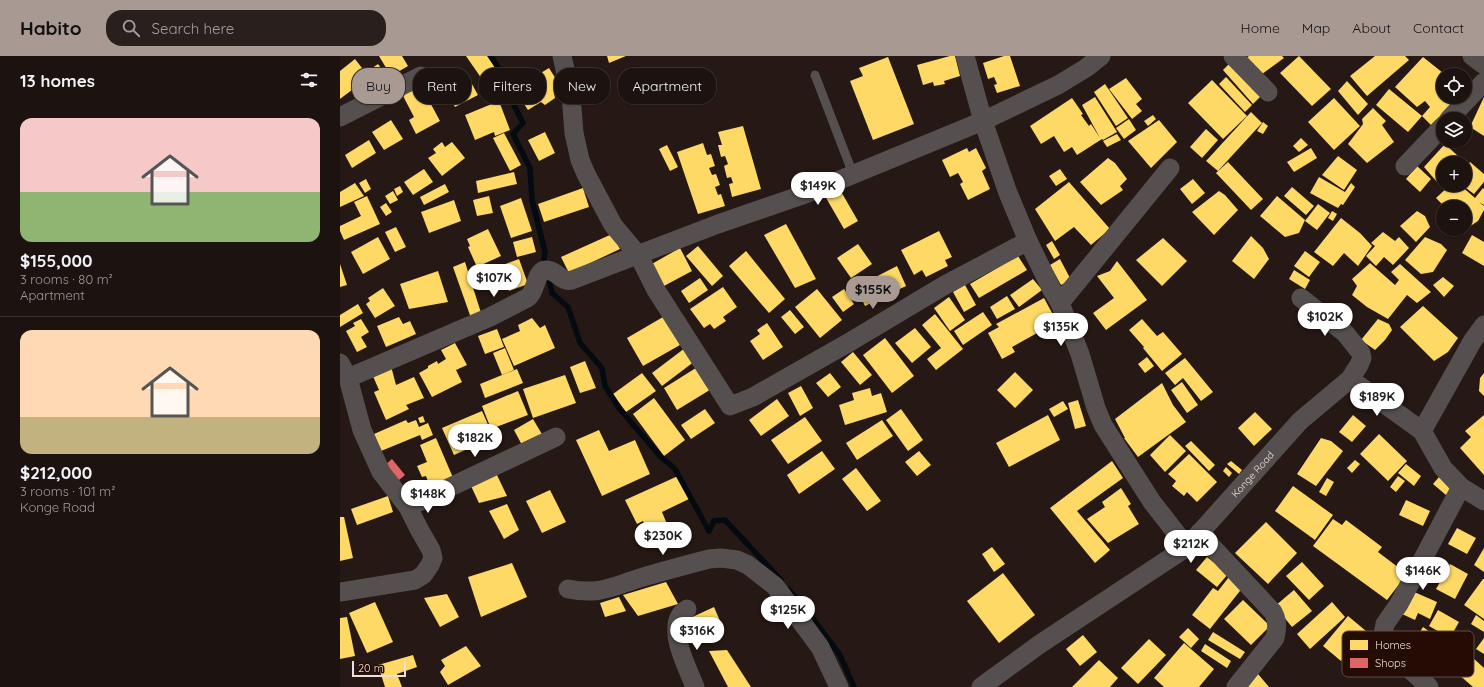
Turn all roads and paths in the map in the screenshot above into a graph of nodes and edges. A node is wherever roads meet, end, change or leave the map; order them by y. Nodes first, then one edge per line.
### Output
1 (562, 56) edge
2 (964, 56) edge
3 (1101, 56) edge
4 (1233, 56) edge
5 (1472, 56) edge
6 (1484, 65) edge
7 (815, 75) dead end
8 (413, 80) edge
9 (1484, 82) edge
10 (1268, 92) dead end
11 (1456, 112) edge
12 (340, 117) edge
13 (983, 121) junction
14 (1436, 133) edge
15 (1405, 166) dead end
16 (1170, 168) dead end
17 (853, 174) junction
18 (1028, 241) junction
19 (639, 256) junction
20 (1301, 298) dead end
21 (1060, 303) junction
22 (1484, 325) edge
23 (344, 370) edge
24 (1350, 379) junction
25 (1422, 431) junction
26 (556, 437) dead end
27 (1461, 487) junction
28 (1484, 501) edge
29 (408, 507) junction
30 (1193, 540) junction
31 (568, 588) dead end
32 (340, 592) edge
33 (686, 609) dead end
34 (1384, 631) edge
35 (1418, 677) edge
36 (695, 687) edge
37 (839, 687) edge
38 (981, 687) edge
39 (1236, 687) edge
40 (1429, 687) edge

1 - 19 street
2 - 13 street
3 - 13 street
4 - 10 street
5 - 6 street
7 - 17 lane
8 - 12 street
9 - 11 street
13 - 17 street
13 - 18 street
14 - 15 street
16 - 21 street
17 - 19 street
18 - 19 street
18 - 21 street
19 - 23 street
20 - 24 street, Konge Road
21 - 30 street
22 - 25 street
23 - 29 street
24 - 25 street
24 - 30 street, Konge Road
25 - 27 street
26 - 29 street
27 - 28 street
27 - 34 street
29 - 32 street
30 - 38 street, Konge Road
30 - 39 street
31 - 37 street
33 - 36 street
35 - 40 street

